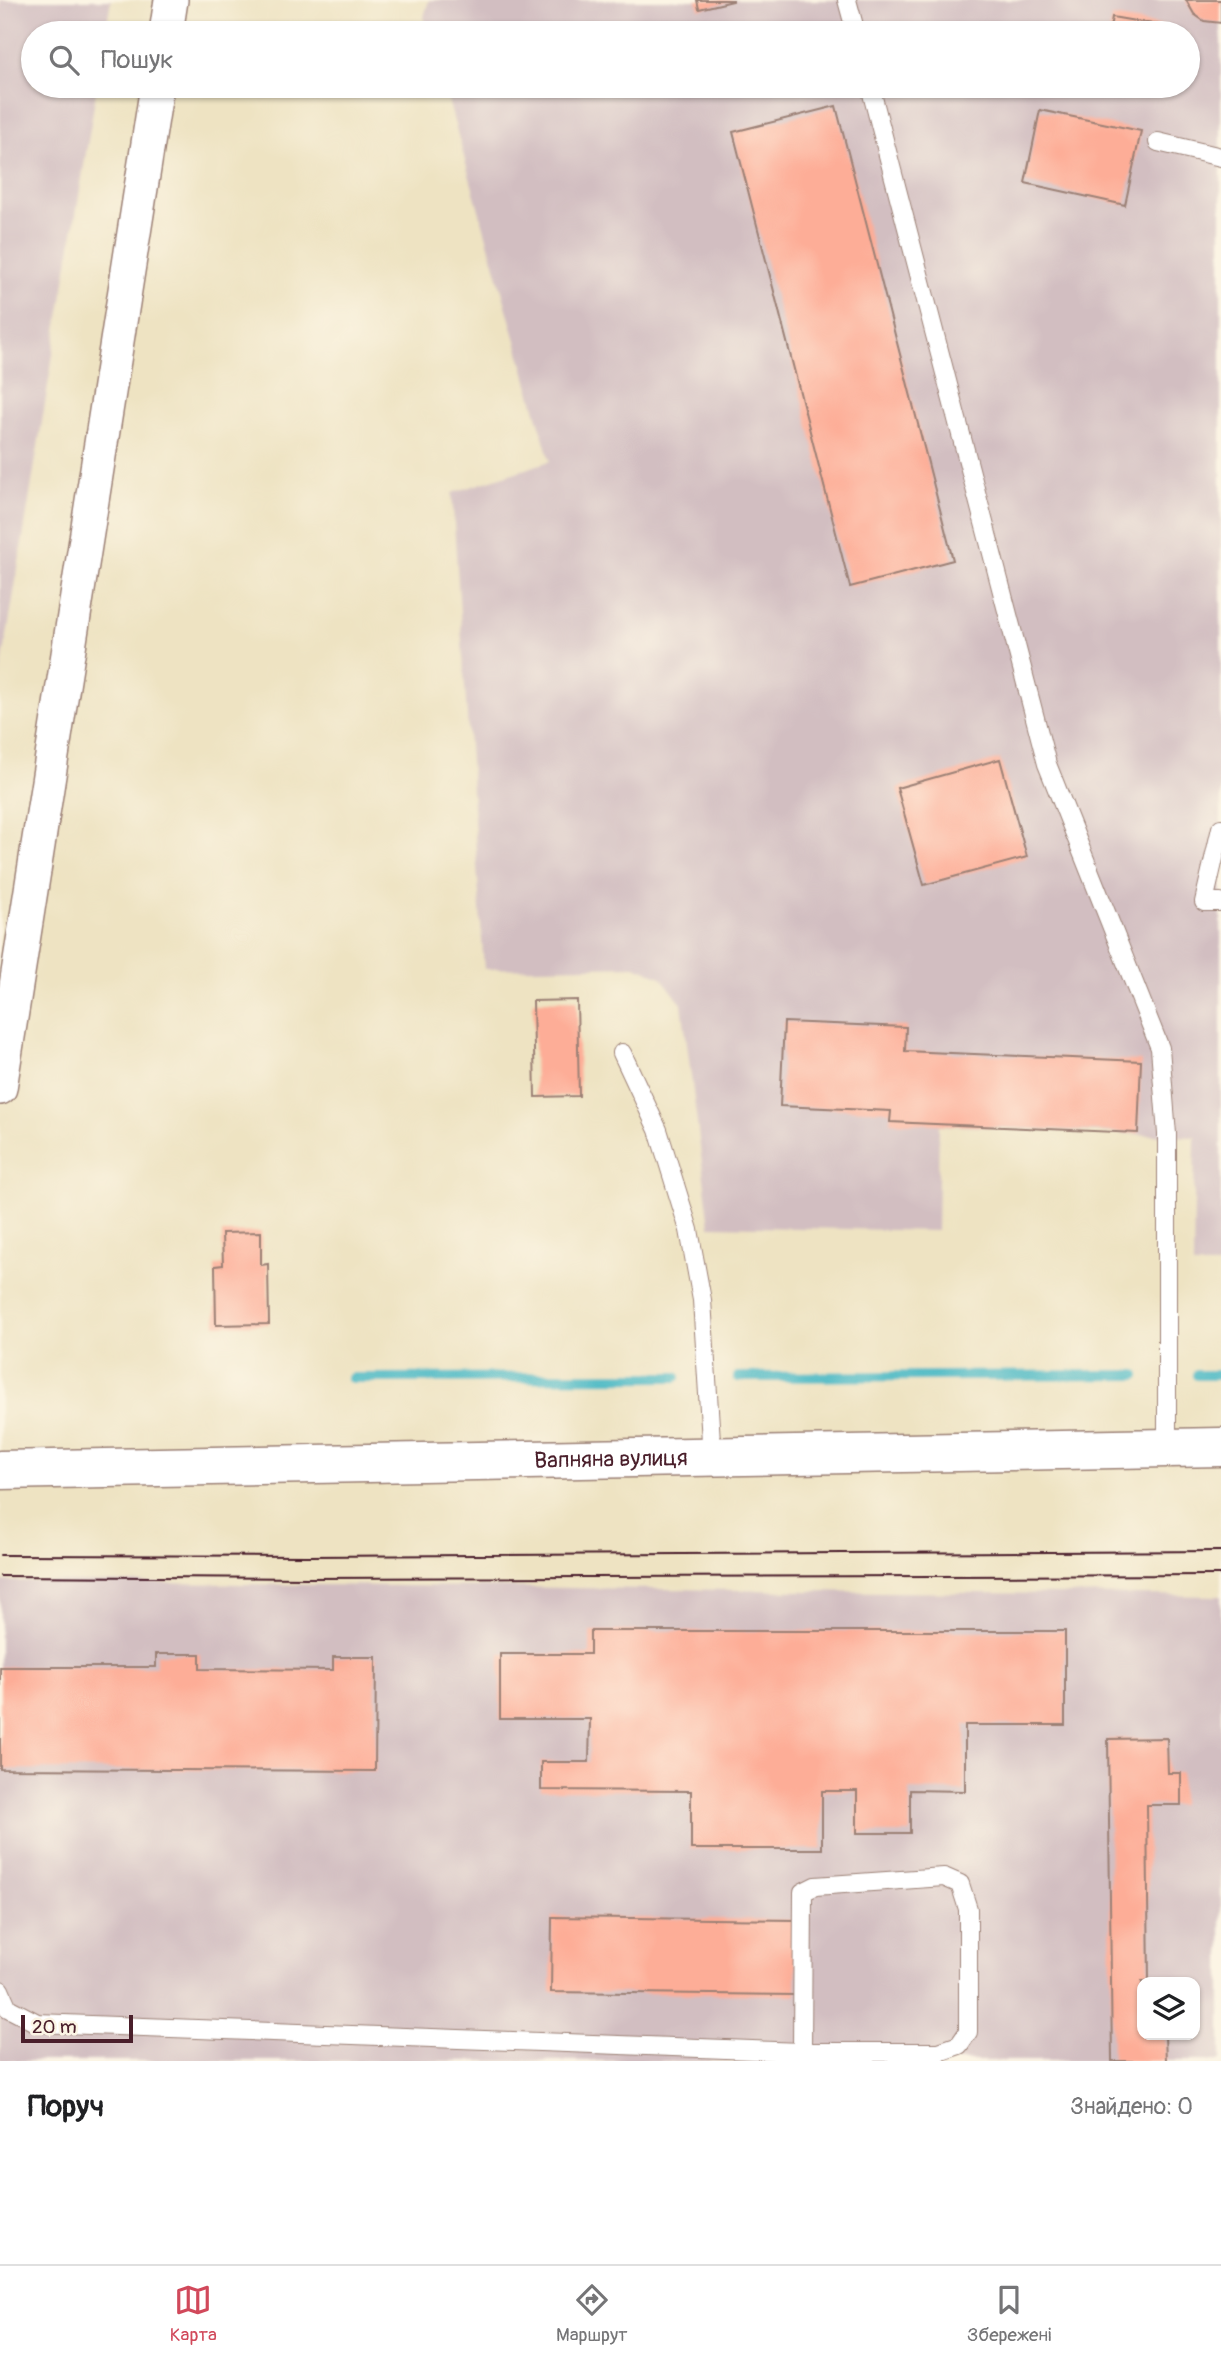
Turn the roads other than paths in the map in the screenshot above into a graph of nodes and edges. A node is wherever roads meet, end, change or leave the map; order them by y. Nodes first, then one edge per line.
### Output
1 (171, 0) edge
2 (848, 0) edge
3 (168, 21) edge
4 (853, 21) edge
5 (156, 98) edge
6 (873, 98) edge
7 (1158, 142) dead end
8 (1221, 157) edge
9 (1221, 828) edge
10 (1221, 902) edge
11 (622, 1053) dead end
12 (0, 1088) edge
13 (1221, 1447) edge
14 (1167, 1448) junction
15 (712, 1457) junction
16 (0, 1470) edge
17 (0, 1990) edge
18 (802, 2052) junction

1 - 3 street
2 - 4 lane
5 - 12 street
6 - 14 lane
7 - 8 lane
9 - 10 lane
11 - 15 lane
13 - 14 street, Вапняна вулиця
14 - 15 street, Вапняна вулиця
15 - 16 street, Вапняна вулиця
17 - 18 lane
18 - 18 lane

